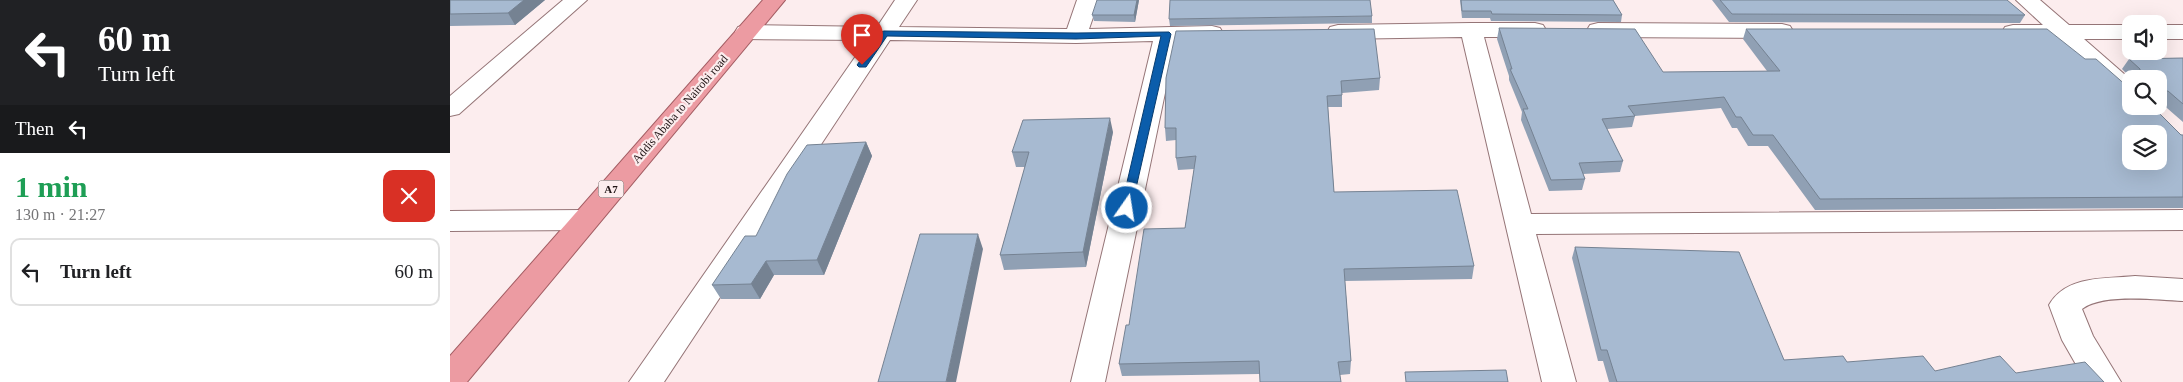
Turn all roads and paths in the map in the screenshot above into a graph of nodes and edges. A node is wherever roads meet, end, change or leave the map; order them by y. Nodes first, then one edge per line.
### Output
1 (576, 0) edge
2 (774, 0) edge
3 (906, 0) edge
4 (1088, 0) edge
5 (2027, 0) edge
6 (1471, 30) junction
7 (1807, 31) edge
8 (746, 32) junction
9 (1314, 32) edge
10 (1995, 32) edge
11 (2064, 32) junction
12 (2122, 32) edge
13 (2167, 32) edge
14 (2183, 32) edge
15 (1235, 33) edge
16 (884, 34) junction
17 (1166, 34) junction
18 (1076, 36) junction
19 (2122, 84) edge
20 (450, 109) edge
21 (585, 220) junction
22 (2183, 220) edge
23 (450, 221) edge
24 (1520, 224) junction
25 (2183, 290) edge
26 (450, 379) edge
27 (646, 382) edge
28 (1088, 382) edge
29 (1559, 382) edge
30 (2104, 382) edge

1 - 20 street
2 - 8 highway, Addis Ababa to Nairobi road / A7
3 - 16 street
4 - 18 street
5 - 11 street
6 - 7 street
6 - 9 street
6 - 24 street
8 - 16 street
8 - 21 highway, Addis Ababa to Nairobi road / A7
10 - 11 street
11 - 12 street
11 - 19 street
13 - 14 street
15 - 17 street
16 - 18 street
16 - 27 street
17 - 18 street
17 - 28 street
21 - 23 street
21 - 26 highway, Addis Ababa to Nairobi road / A7
22 - 24 street
24 - 29 street
25 - 30 street

